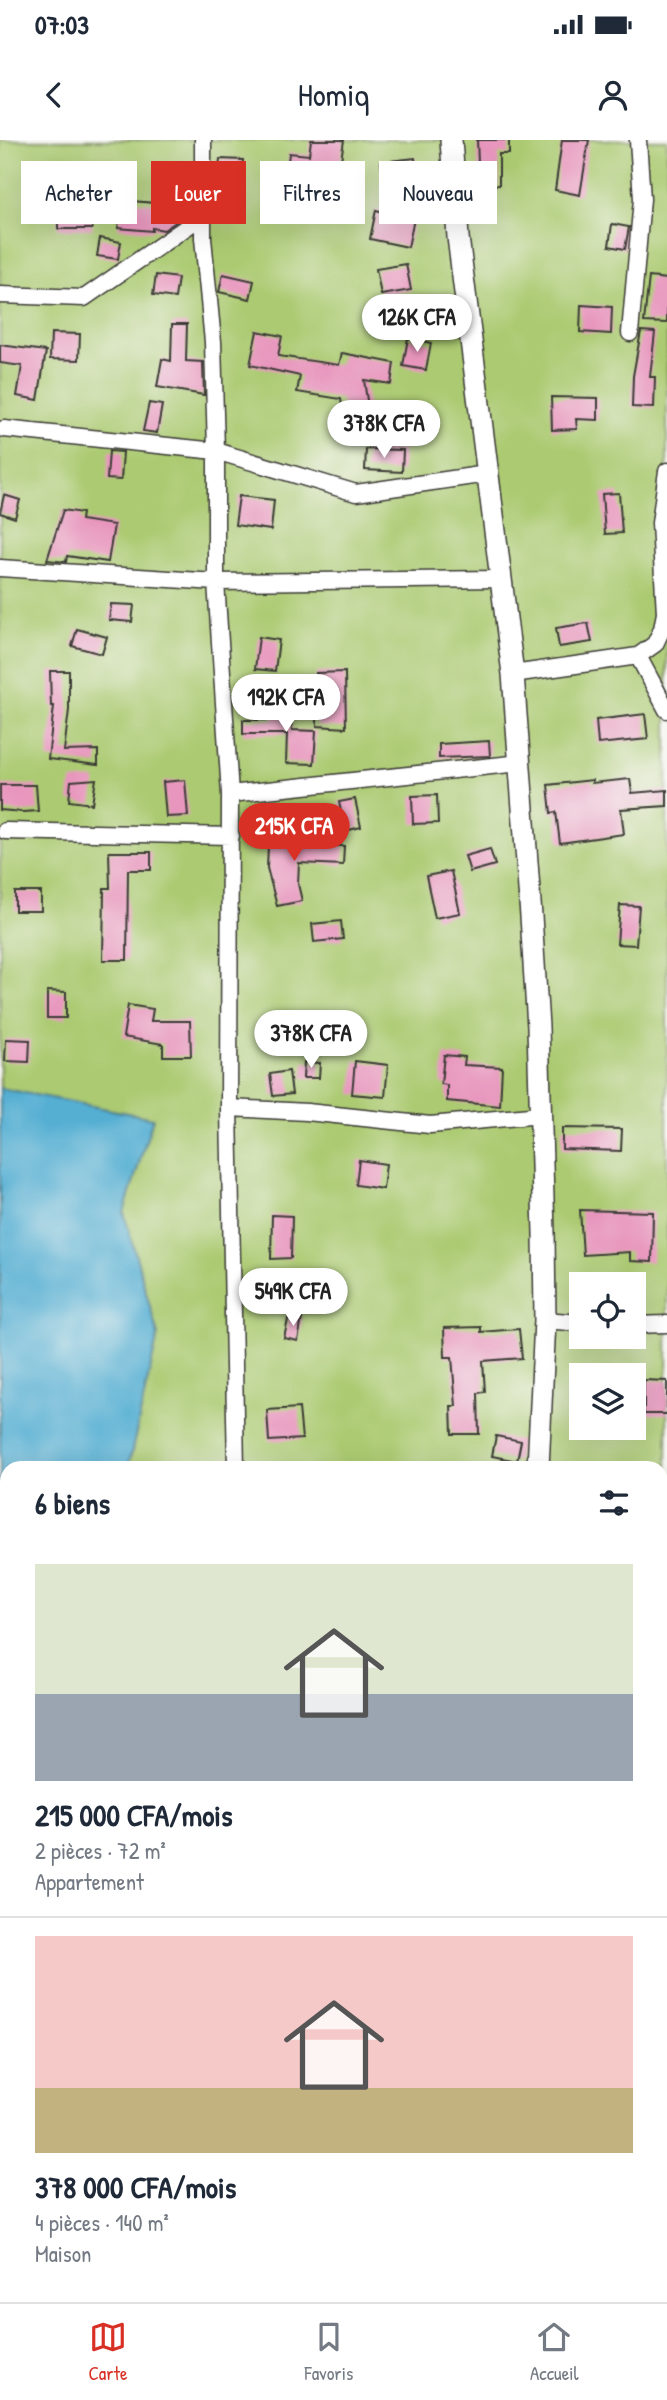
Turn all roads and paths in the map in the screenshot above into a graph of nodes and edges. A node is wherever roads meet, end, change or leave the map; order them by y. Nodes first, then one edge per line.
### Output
1 (204, 140) edge
2 (451, 140) edge
3 (638, 140) edge
4 (204, 161) edge
5 (191, 224) edge
6 (204, 224) edge
7 (0, 295) edge
8 (630, 333) dead end
9 (4, 429) dead end
10 (216, 451) junction
11 (667, 471) edge
12 (487, 474) junction
13 (0, 568) edge
14 (500, 579) junction
15 (216, 582) junction
16 (638, 656) junction
17 (513, 674) junction
18 (667, 710) edge
19 (520, 763) junction
20 (230, 794) junction
21 (5, 831) dead end
22 (231, 836) junction
23 (229, 1108) junction
24 (541, 1115) junction
25 (545, 1320) junction
26 (569, 1321) edge
27 (667, 1324) edge
28 (646, 1325) edge
29 (236, 1461) edge
30 (538, 1461) edge

1 - 4 street
2 - 12 main road
3 - 8 street
5 - 7 street
6 - 10 street
9 - 10 street
10 - 12 street
10 - 15 street
11 - 16 street
12 - 14 main road
13 - 15 street
14 - 15 street
14 - 17 main road
15 - 20 street
16 - 17 street
16 - 18 street
17 - 19 main road
19 - 20 street
19 - 24 main road
20 - 22 street
21 - 22 street
22 - 23 street
23 - 24 street
23 - 29 street
24 - 25 main road
25 - 26 street
25 - 30 main road
27 - 28 street

